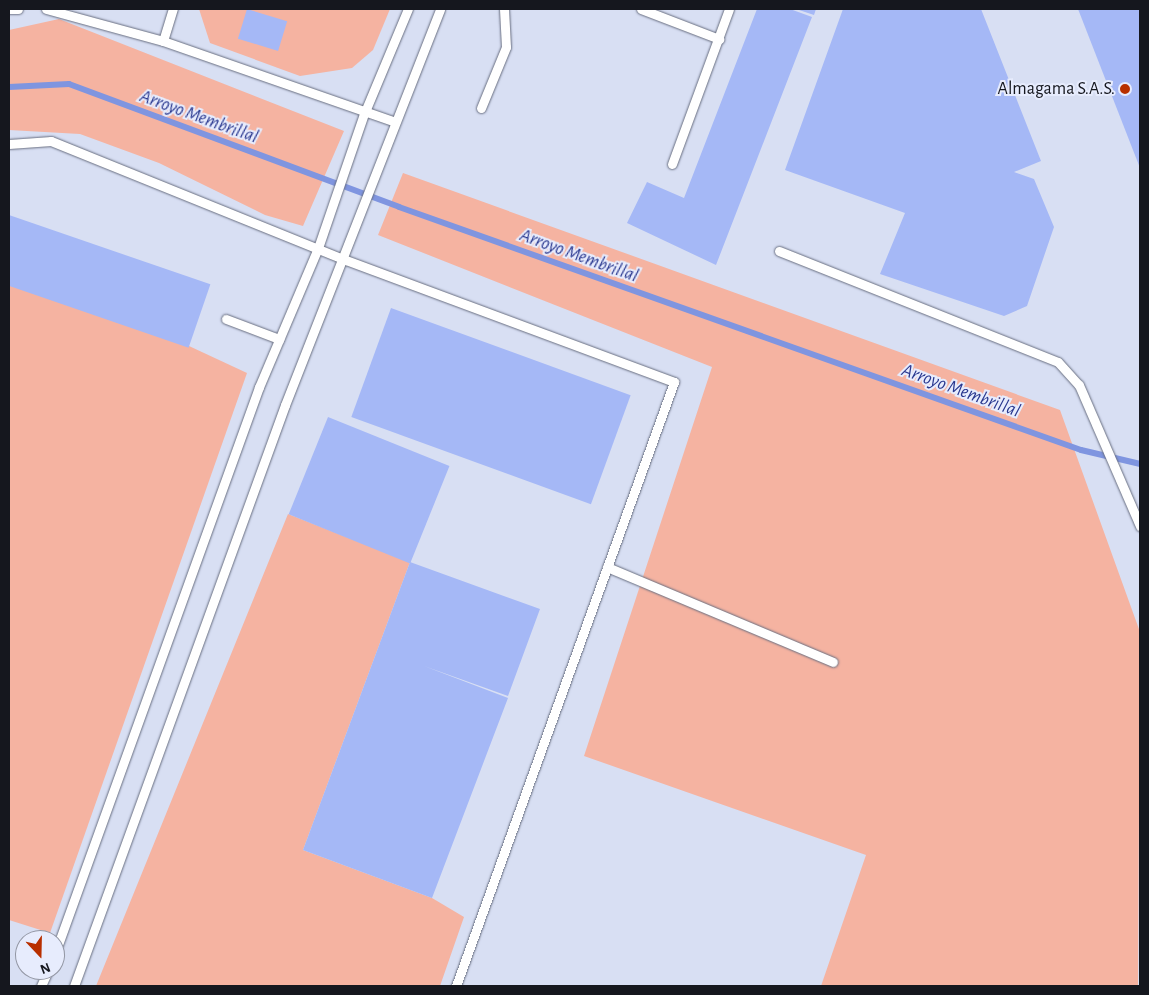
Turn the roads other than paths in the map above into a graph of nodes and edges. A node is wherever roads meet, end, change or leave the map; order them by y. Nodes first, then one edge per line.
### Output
1 (9, 9) edge
2 (18, 9) edge
3 (46, 9) edge
4 (173, 9) edge
5 (408, 9) edge
6 (440, 9) edge
7 (504, 9) edge
8 (641, 9) edge
9 (729, 9) edge
10 (719, 39) junction
11 (162, 41) junction
12 (481, 108) dead end
13 (364, 114) junction
14 (393, 121) junction
15 (9, 144) edge
16 (672, 164) dead end
17 (318, 248) junction
18 (779, 251) dead end
19 (346, 260) junction
20 (226, 319) dead end
21 (279, 339) junction
22 (1140, 526) edge
23 (607, 567) junction
24 (833, 662) dead end
25 (63, 930) edge
26 (74, 986) edge
27 (456, 986) edge

1 - 2 lane
3 - 11 lane
4 - 11 lane
5 - 13 lane
6 - 14 lane
7 - 12 lane
8 - 10 lane
9 - 10 lane
10 - 16 lane
11 - 13 lane
13 - 14 lane
13 - 17 lane
14 - 19 lane
15 - 17 lane
17 - 19 lane
17 - 21 lane
18 - 22 lane
19 - 23 lane
19 - 26 lane
20 - 21 lane
21 - 25 lane
23 - 24 lane
23 - 27 lane

